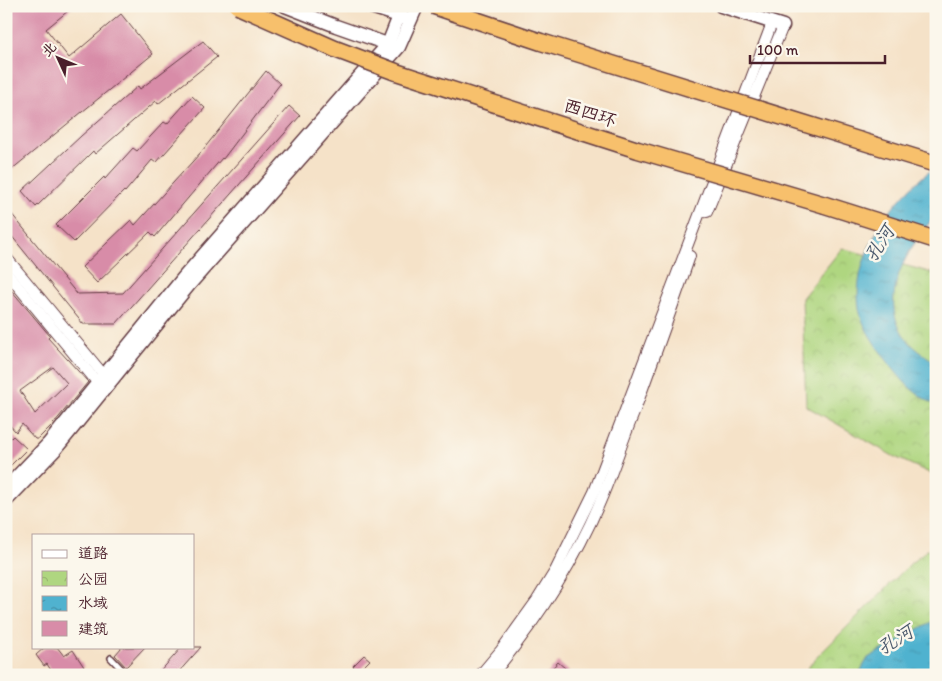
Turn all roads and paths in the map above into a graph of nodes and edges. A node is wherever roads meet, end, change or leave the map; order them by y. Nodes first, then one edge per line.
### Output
1 (238, 6) edge
2 (285, 6) edge
3 (368, 6) edge
4 (417, 6) edge
5 (434, 6) edge
6 (721, 6) edge
7 (404, 14) edge
8 (778, 24) junction
9 (393, 46) junction
10 (936, 164) edge
11 (936, 240) edge
12 (6, 257) edge
13 (6, 272) edge
14 (104, 383) junction
15 (6, 488) edge
16 (6, 501) edge
17 (111, 658) dead end
18 (127, 675) edge
19 (480, 675) edge
20 (492, 675) edge

1 - 11 highway, 西四环, bridge
2 - 9 street
3 - 7 street
4 - 7 street
5 - 10 highway, bridge
6 - 8 street
7 - 9 street
8 - 19 street
8 - 20 street
9 - 14 street
12 - 14 street
13 - 14 street
14 - 15 street
14 - 16 street
17 - 18 lane

